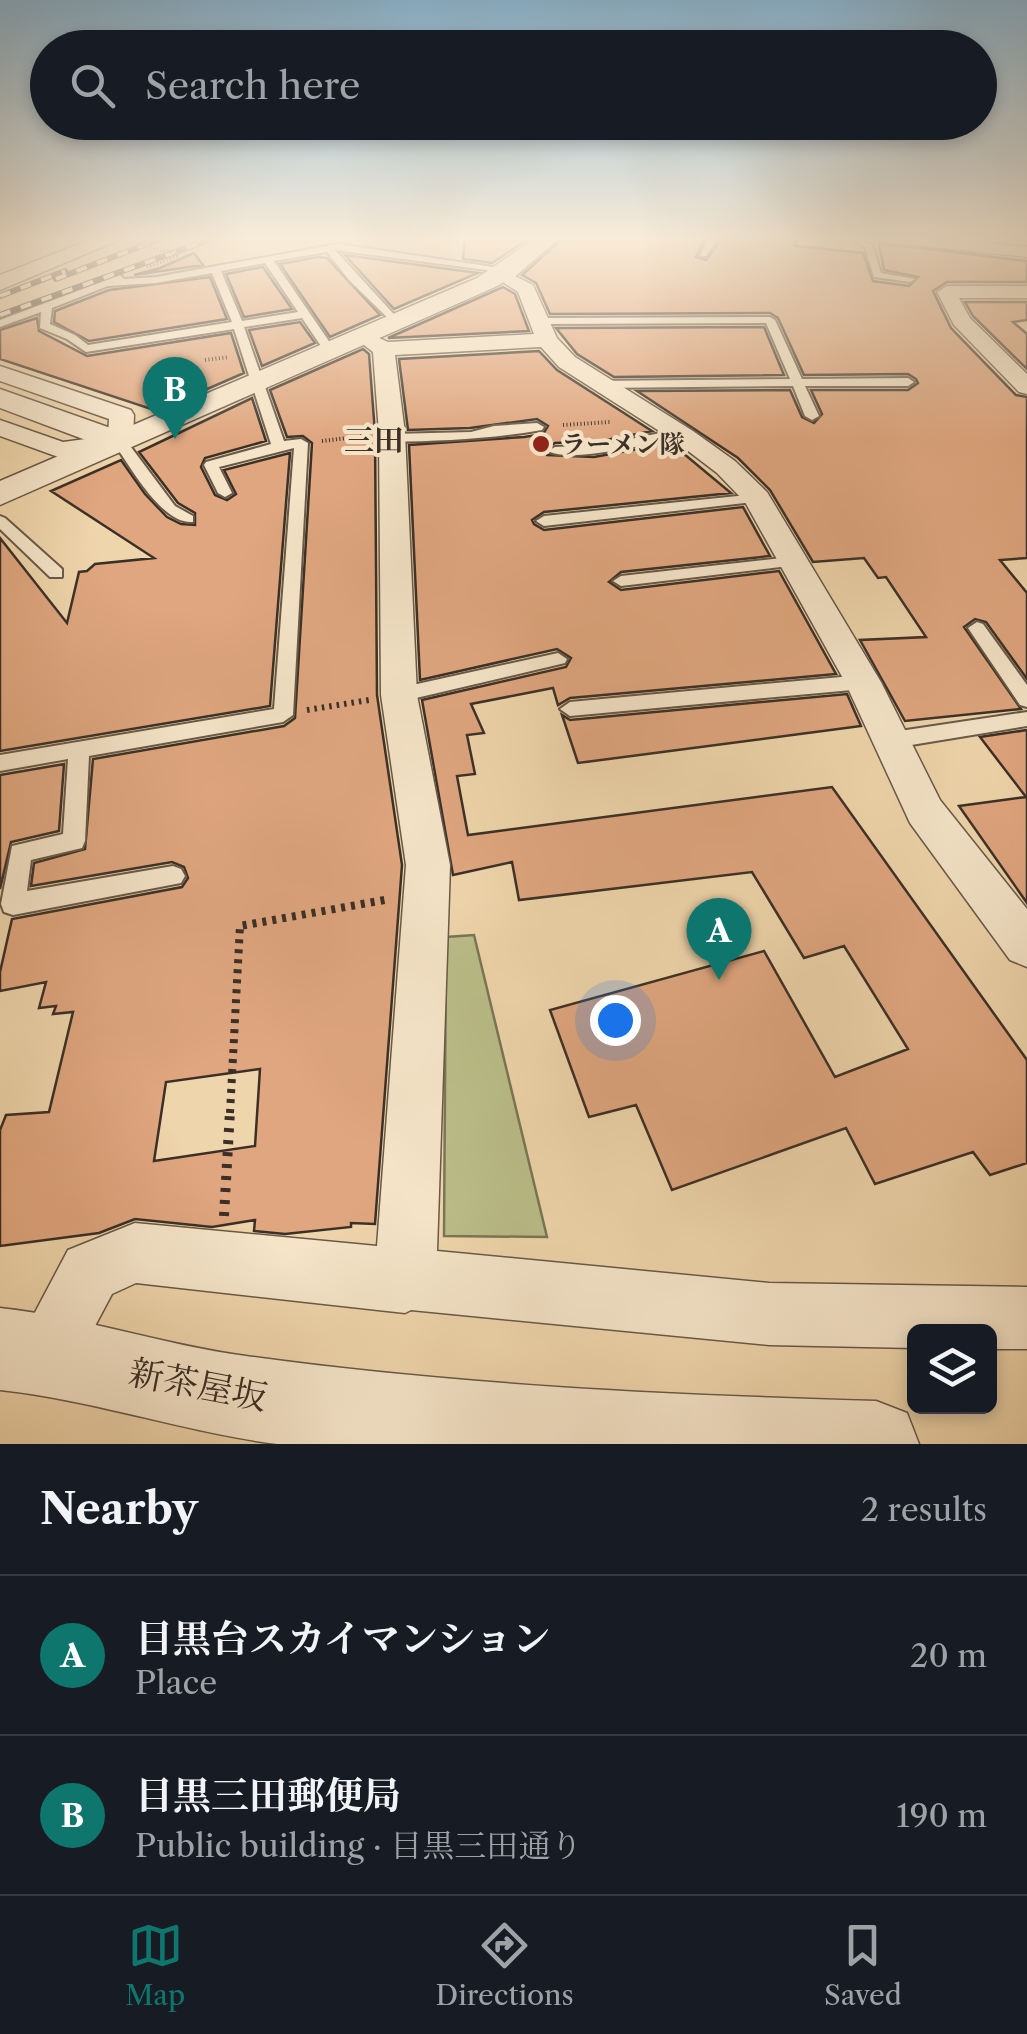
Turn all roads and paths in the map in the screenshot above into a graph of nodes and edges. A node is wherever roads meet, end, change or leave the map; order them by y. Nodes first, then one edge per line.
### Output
1 (43, 307) edge
2 (47, 307) edge
3 (229, 307) edge
4 (300, 307) edge
5 (373, 307) edge
6 (437, 307) edge
7 (535, 307) edge
8 (954, 307) edge
9 (304, 314) junction
10 (0, 324) edge
11 (236, 324) junction
12 (545, 330) junction
13 (370, 341) junction
14 (0, 374) edge
15 (796, 381) junction
16 (908, 382) dead end
17 (257, 384) junction
18 (596, 384) junction
19 (1027, 387) edge
20 (0, 398) edge
21 (812, 416) dead end
22 (666, 426) junction
23 (0, 427) edge
24 (536, 427) joint
25 (392, 435) junction
26 (106, 437) junction
27 (300, 443) junction
28 (279, 446) junction
29 (555, 451) dead end
30 (225, 493) dead end
31 (0, 494) edge
32 (757, 498) junction
33 (188, 519) dead end
34 (0, 521) edge
35 (544, 521) dead end
36 (791, 562) junction
37 (56, 573) dead end
38 (621, 581) dead end
39 (977, 628) dead end
40 (558, 659) dead end
41 (864, 682) junction
42 (400, 695) junction
43 (1027, 700) edge
44 (570, 709) dead end
45 (283, 714) junction
46 (1027, 719) edge
47 (893, 740) junction
48 (79, 749) junction
49 (0, 763) edge
50 (173, 876) dead end
51 (427, 892) junction
52 (1027, 946) edge
53 (222, 1262) junction
54 (405, 1282) junction
55 (1027, 1318) edge
56 (23, 1351) edge
57 (429, 1432) edge
58 (876, 1444) edge

1 - 10 lane
2 - 11 lane
3 - 11 lane
4 - 9 lane
5 - 13 lane
6 - 13 street
7 - 12 street
8 - 19 street
9 - 11 lane
9 - 13 lane
11 - 17 lane
12 - 13 street
12 - 15 lane
12 - 18 street
13 - 17 street
13 - 25 street
14 - 26 street
15 - 16 lane
15 - 18 lane
15 - 21 lane
17 - 26 street
17 - 28 lane
18 - 22 street
20 - 26 street
22 - 24 path
22 - 29 lane
22 - 32 street
23 - 26 street
24 - 25 lane
25 - 27 path
25 - 42 street
26 - 31 street
26 - 33 lane
27 - 28 lane
27 - 45 lane
28 - 30 lane
32 - 35 lane
32 - 36 street
34 - 37 lane
36 - 38 lane
36 - 41 street
39 - 43 lane
40 - 42 lane
41 - 44 lane
41 - 47 street
42 - 45 path
42 - 51 street
45 - 48 lane
46 - 47 lane
47 - 52 street
48 - 49 lane
48 - 50 lane
51 - 53 path
51 - 54 street
53 - 54 street
53 - 56 street
54 - 55 street
56 - 57 street, 新茶屋坂
57 - 58 street, 新茶屋坂

